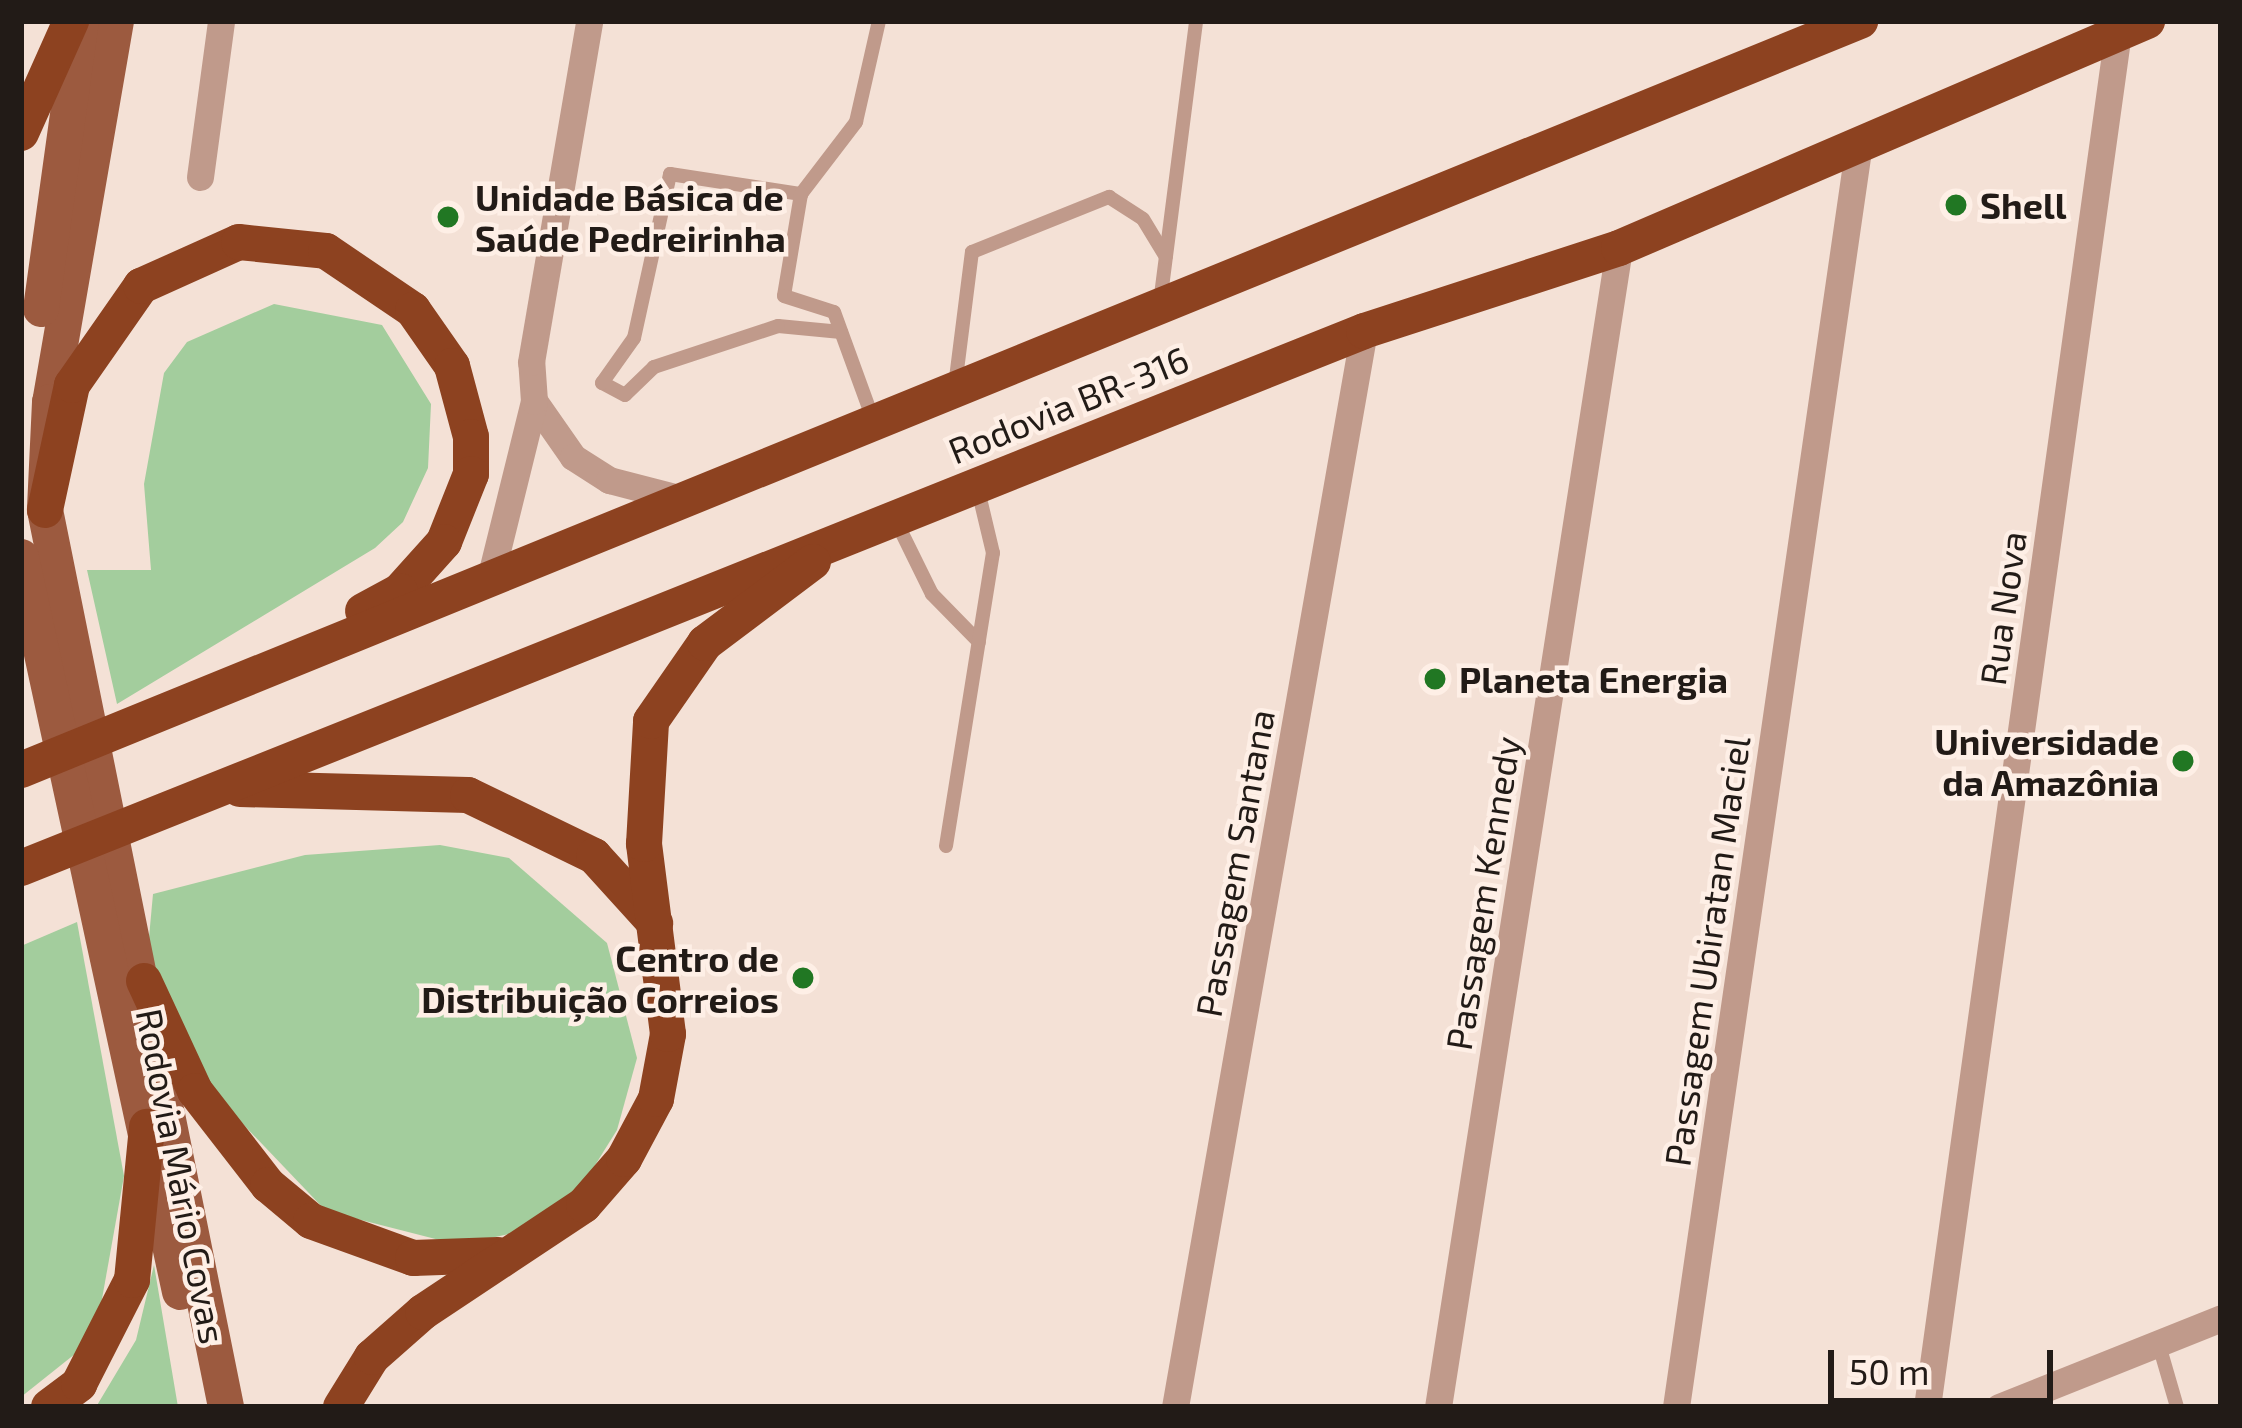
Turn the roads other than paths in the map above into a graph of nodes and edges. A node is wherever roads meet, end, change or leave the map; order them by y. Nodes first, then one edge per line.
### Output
1 (70, 21) edge
2 (81, 21) edge
3 (116, 21) edge
4 (221, 21) edge
5 (589, 21) edge
6 (879, 21) edge
7 (1196, 21) edge
8 (1860, 21) edge
9 (2132, 27) edge
10 (21, 133) edge
11 (1858, 150) junction
12 (200, 177) dead end
13 (801, 194) junction
14 (1618, 248) junction
15 (1166, 257) junction
16 (784, 296) junction
17 (1159, 308) junction
18 (778, 326) junction
19 (1364, 331) junction
20 (841, 332) junction
21 (955, 392) junction
22 (534, 401) junction
23 (875, 424) junction
24 (21, 455) edge
25 (977, 486) junction
26 (682, 500) junction
27 (45, 510) junction
28 (895, 518) junction
29 (831, 543) junction
30 (21, 557) edge
31 (490, 579) junction
32 (47, 619) junction
33 (979, 642) junction
34 (225, 689) junction
35 (21, 770) edge
36 (218, 790) junction
37 (946, 846) dead end
38 (21, 868) edge
39 (661, 931) junction
40 (130, 960) junction
41 (147, 1127) junction
42 (525, 1249) junction
43 (2221, 1318) edge
44 (2158, 1345) junction
45 (50, 1407) edge
46 (203, 1407) edge
47 (226, 1407) edge
48 (340, 1407) edge
49 (1175, 1407) edge
50 (1438, 1407) edge
51 (1676, 1407) edge
52 (1927, 1407) edge
53 (1999, 1407) edge
54 (2176, 1407) edge

1 - 10 highway
2 - 24 main road
3 - 27 main road
4 - 12 street
5 - 22 street
6 - 13 lane
7 - 15 lane
8 - 17 highway, Rodovia BR-316
9 - 11 highway, Rodovia BR-316
9 - 52 street, Rua Nova
11 - 14 highway, Rodovia BR-316
11 - 51 street, Passagem Ubiratan Maciel
13 - 16 lane
13 - 18 lane
14 - 19 highway, Rodovia BR-316
14 - 50 street, Passagem Kennedy
15 - 17 lane
15 - 21 lane
16 - 18 lane
16 - 20 lane
17 - 21 highway, Rodovia BR-316
18 - 20 lane
19 - 25 highway, Rodovia BR-316
19 - 49 street, Passagem Santana
20 - 23 lane
21 - 23 highway, Rodovia BR-316
22 - 26 street
22 - 31 street
23 - 26 highway, Rodovia BR-316
25 - 28 highway, Rodovia BR-316
25 - 33 lane
26 - 31 highway, Rodovia BR-316
27 - 32 main road
27 - 34 highway
28 - 29 highway, Rodovia BR-316
28 - 33 lane
29 - 36 highway, Rodovia BR-316
29 - 39 highway
30 - 32 main road
31 - 34 highway, Rodovia BR-316
32 - 40 main road
33 - 37 lane
34 - 35 highway, Rodovia BR-316
36 - 38 highway, Rodovia BR-316
36 - 39 highway
39 - 42 highway
40 - 41 main road, Rodovia Mário Covas
40 - 42 highway
40 - 47 main road, Rodovia Mário Covas
41 - 45 highway
41 - 46 main road, Rodovia Mário Covas
42 - 48 highway
43 - 44 street
44 - 53 street
44 - 54 lane

